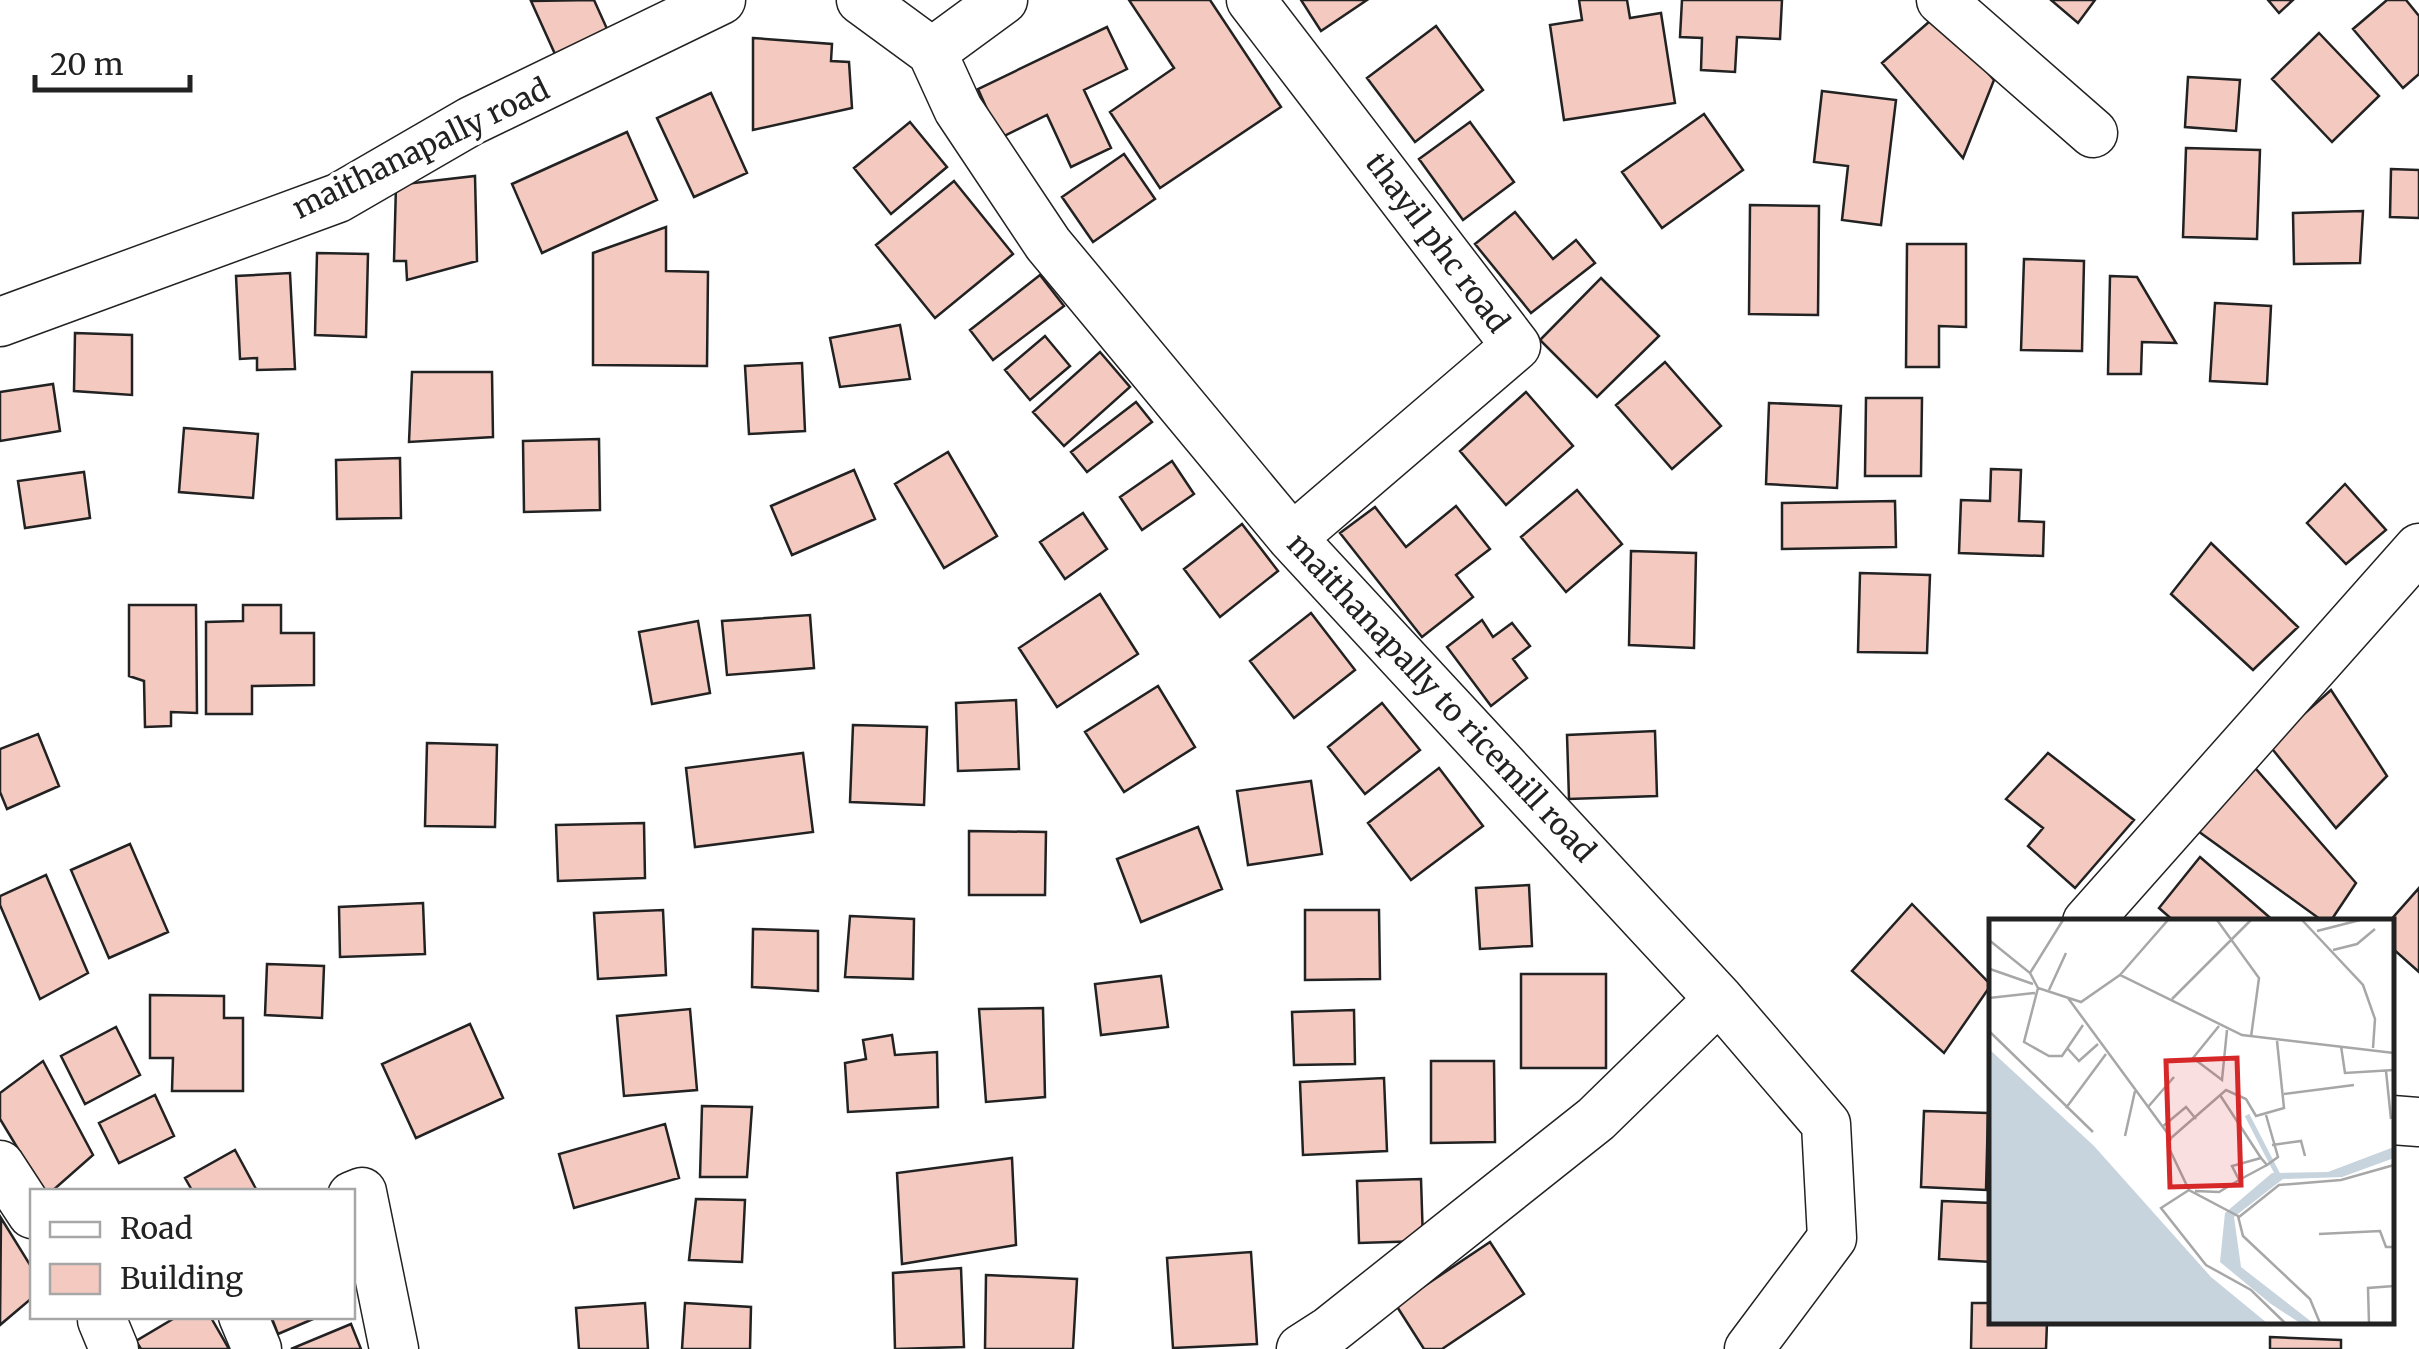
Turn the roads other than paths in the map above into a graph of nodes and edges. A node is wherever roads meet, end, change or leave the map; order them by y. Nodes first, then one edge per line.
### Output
1 (721, 0) edge
2 (861, 0) edge
3 (1004, 0) edge
4 (1252, 0) edge
5 (1941, 0) edge
6 (932, 52) junction
7 (2094, 134) dead end
8 (0, 322) edge
9 (1292, 538) junction
10 (2419, 548) edge
11 (2089, 919) edge
12 (1719, 999) junction
13 (2394, 1120) edge
14 (2419, 1122) edge
15 (0, 1165) edge
16 (355, 1195) edge
17 (30, 1211) edge
18 (244, 1319) edge
19 (257, 1349) edge
20 (394, 1349) edge
21 (1301, 1349) edge
22 (1749, 1349) edge

1 - 8 street, maithanapally road
2 - 6 street
3 - 6 street
4 - 9 street, thayil phc road
5 - 7 street
6 - 9 street, maithanapally to ricemill road
9 - 12 street, maithanapally to ricemill road
10 - 11 street
12 - 21 street
12 - 22 street, maithanapally to ricemill road
13 - 14 street
15 - 17 street
16 - 20 street
18 - 19 street

